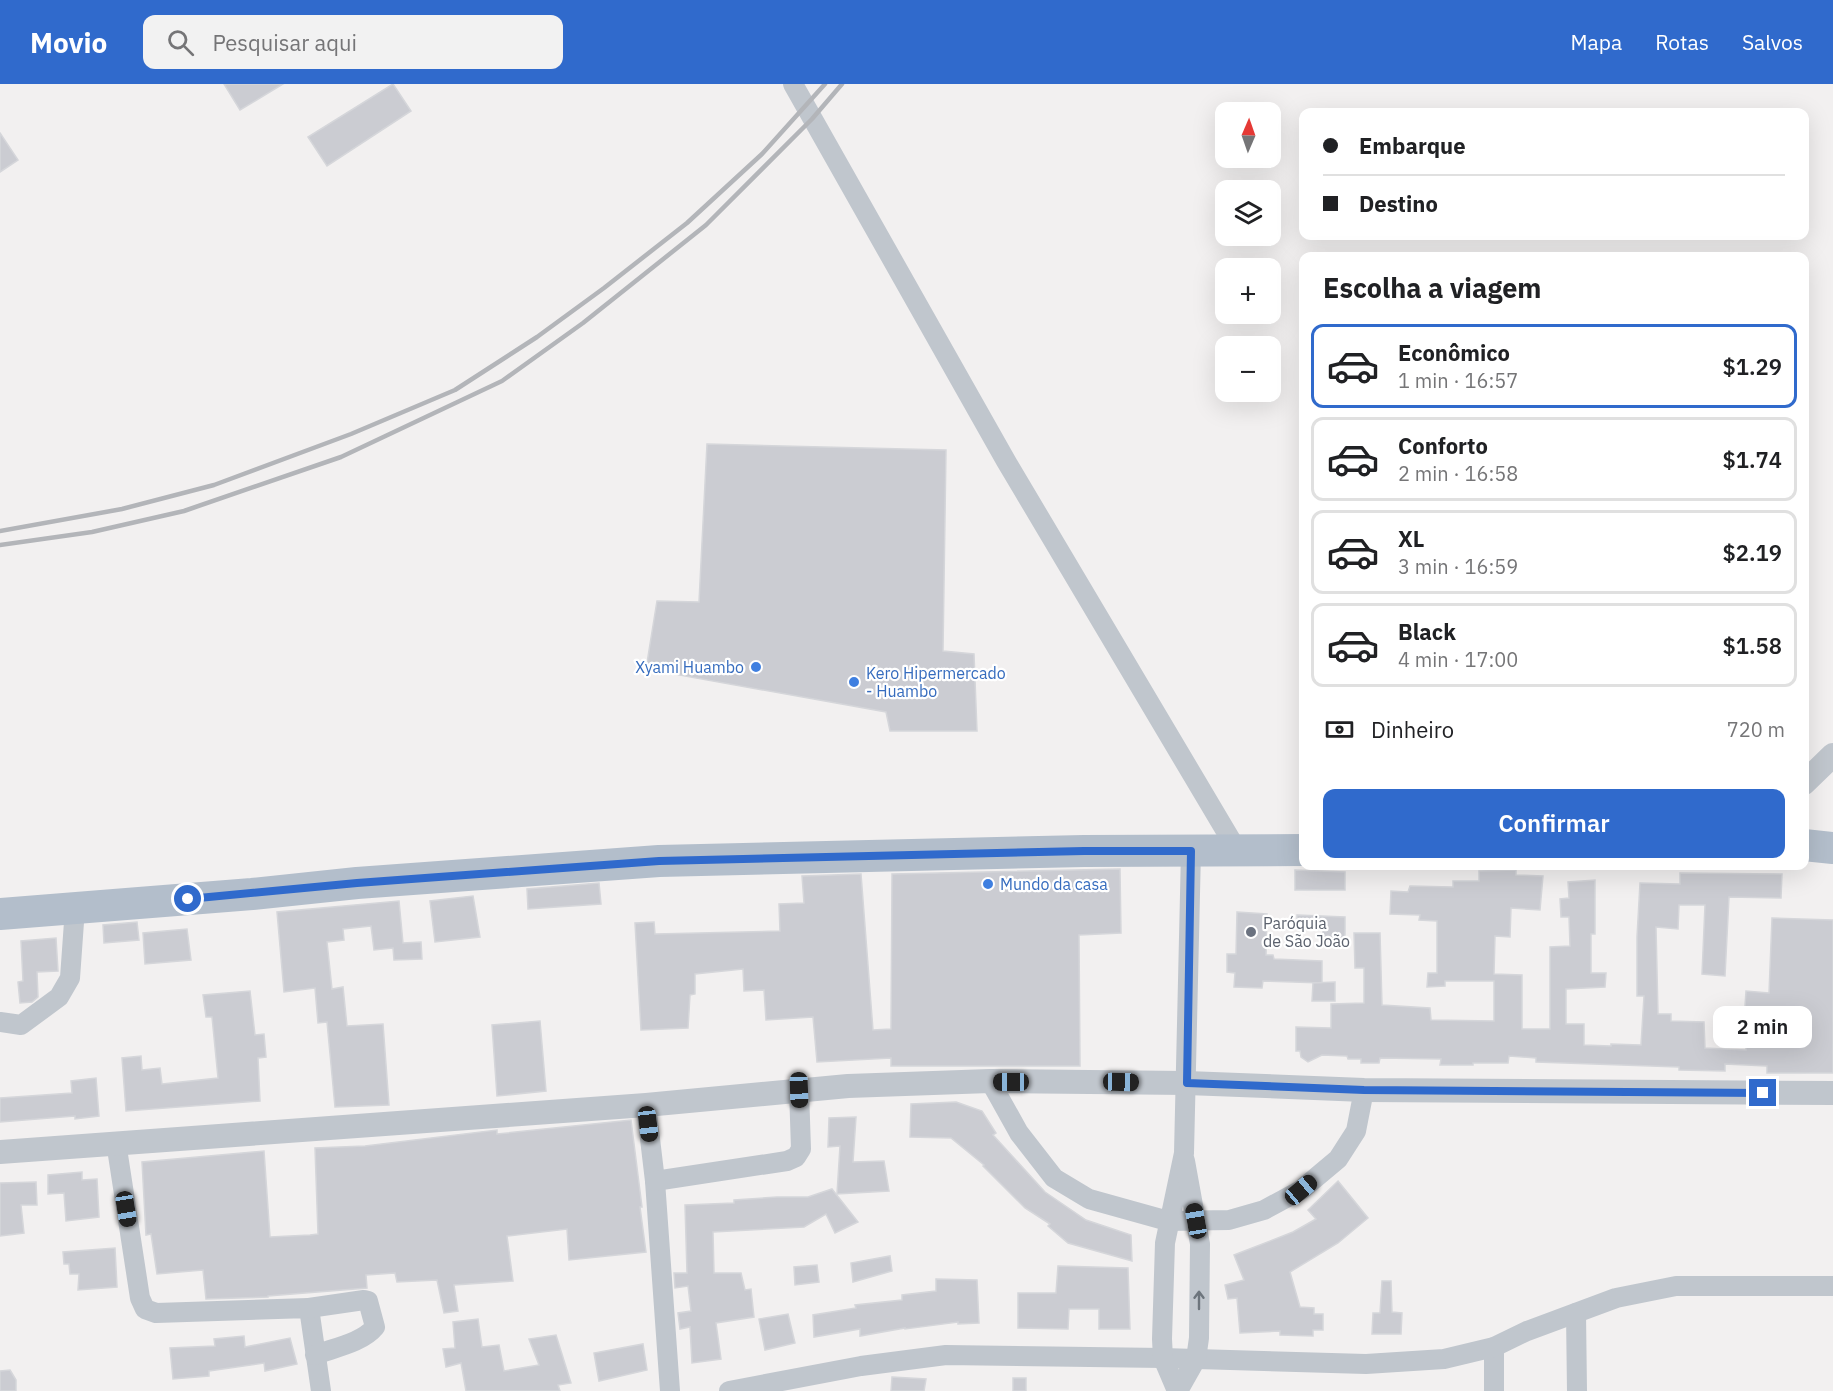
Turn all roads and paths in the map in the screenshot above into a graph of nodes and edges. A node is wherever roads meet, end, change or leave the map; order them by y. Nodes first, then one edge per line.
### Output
1 (793, 84) edge
2 (1833, 754) edge
3 (1809, 778) edge
4 (1809, 846) edge
5 (1833, 848) edge
6 (1237, 850) junction
7 (1299, 850) edge
8 (1191, 851) junction
9 (1809, 866) edge
10 (1833, 868) edge
11 (75, 908) junction
12 (0, 914) edge
13 (0, 1022) edge
14 (990, 1081) junction
15 (1187, 1083) junction
16 (799, 1090) junction
17 (1364, 1090) junction
18 (1833, 1093) edge
19 (646, 1105) junction
20 (116, 1142) junction
21 (0, 1152) edge
22 (1184, 1153) junction
23 (655, 1181) junction
24 (1168, 1221) junction
25 (1196, 1221) junction
26 (1833, 1286) edge
27 (309, 1308) junction
28 (1576, 1313) junction
29 (1494, 1347) junction
30 (315, 1354) junction
31 (1163, 1358) junction
32 (1196, 1359) junction
33 (321, 1391) edge
34 (670, 1391) edge
35 (729, 1391) edge
36 (1178, 1391) edge
37 (1494, 1391) edge
38 (1577, 1391) edge

1 - 6 street
2 - 3 street
4 - 5 main road
6 - 7 main road
6 - 8 main road
8 - 11 main road
8 - 15 street
9 - 10 main road
11 - 12 main road
11 - 13 street
14 - 15 street
14 - 16 street
14 - 24 street
15 - 17 street
15 - 22 street
16 - 19 street
16 - 23 street
17 - 18 street
17 - 25 street
19 - 20 street
19 - 23 street
20 - 21 street
20 - 27 street
22 - 24 street
22 - 25 street
23 - 34 street
24 - 25 street
24 - 31 street
32 -> 25 street
26 - 28 street
27 - 30 street
27 - 30 street
28 - 29 street
28 - 38 street
29 - 32 street
29 - 37 street
30 - 33 street
31 - 32 street
31 - 35 street
31 - 36 street
32 - 36 street

